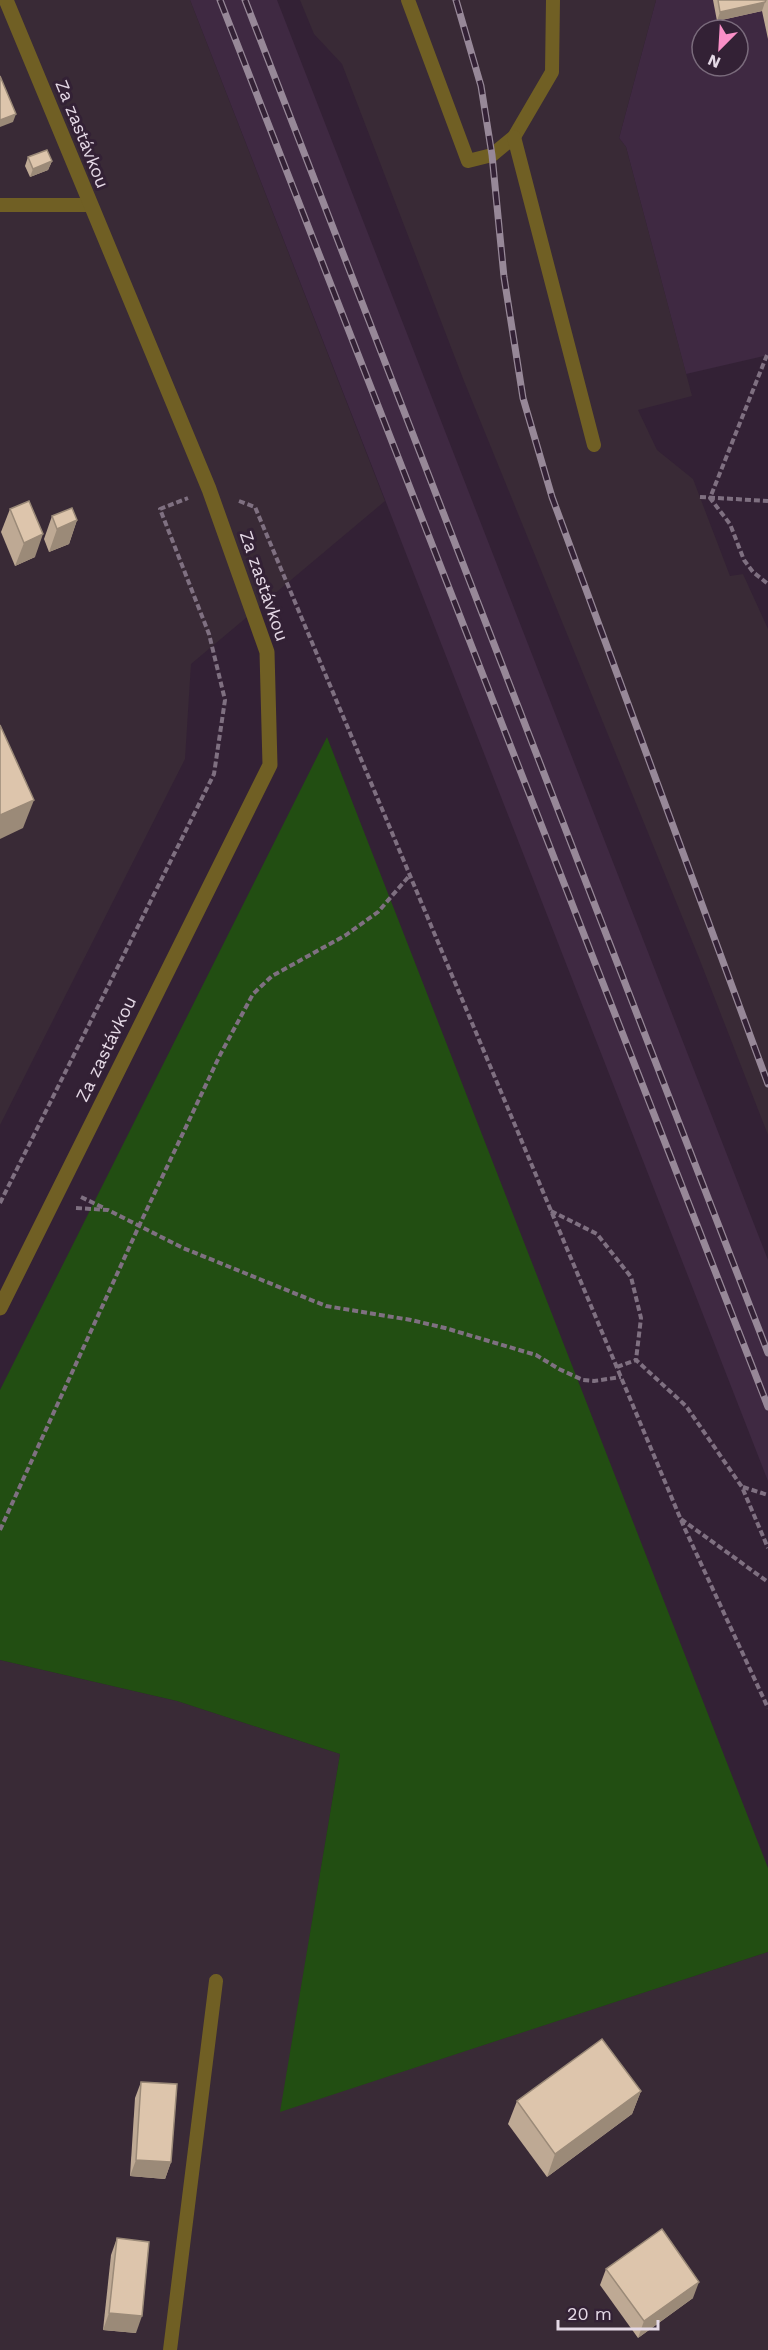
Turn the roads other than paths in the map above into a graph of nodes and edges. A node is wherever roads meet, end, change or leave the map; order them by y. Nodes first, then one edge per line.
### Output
1 (6, 0) edge
2 (408, 0) edge
3 (553, 0) edge
4 (514, 137) junction
5 (0, 205) edge
6 (90, 206) junction
7 (594, 445) dead end
8 (0, 1308) edge
9 (216, 1981) dead end
10 (170, 2350) edge

1 - 6 street, Za zastávkou
2 - 4 lane
3 - 4 lane
4 - 7 lane
5 - 6 lane
6 - 8 street, Za zastávkou
9 - 10 lane

